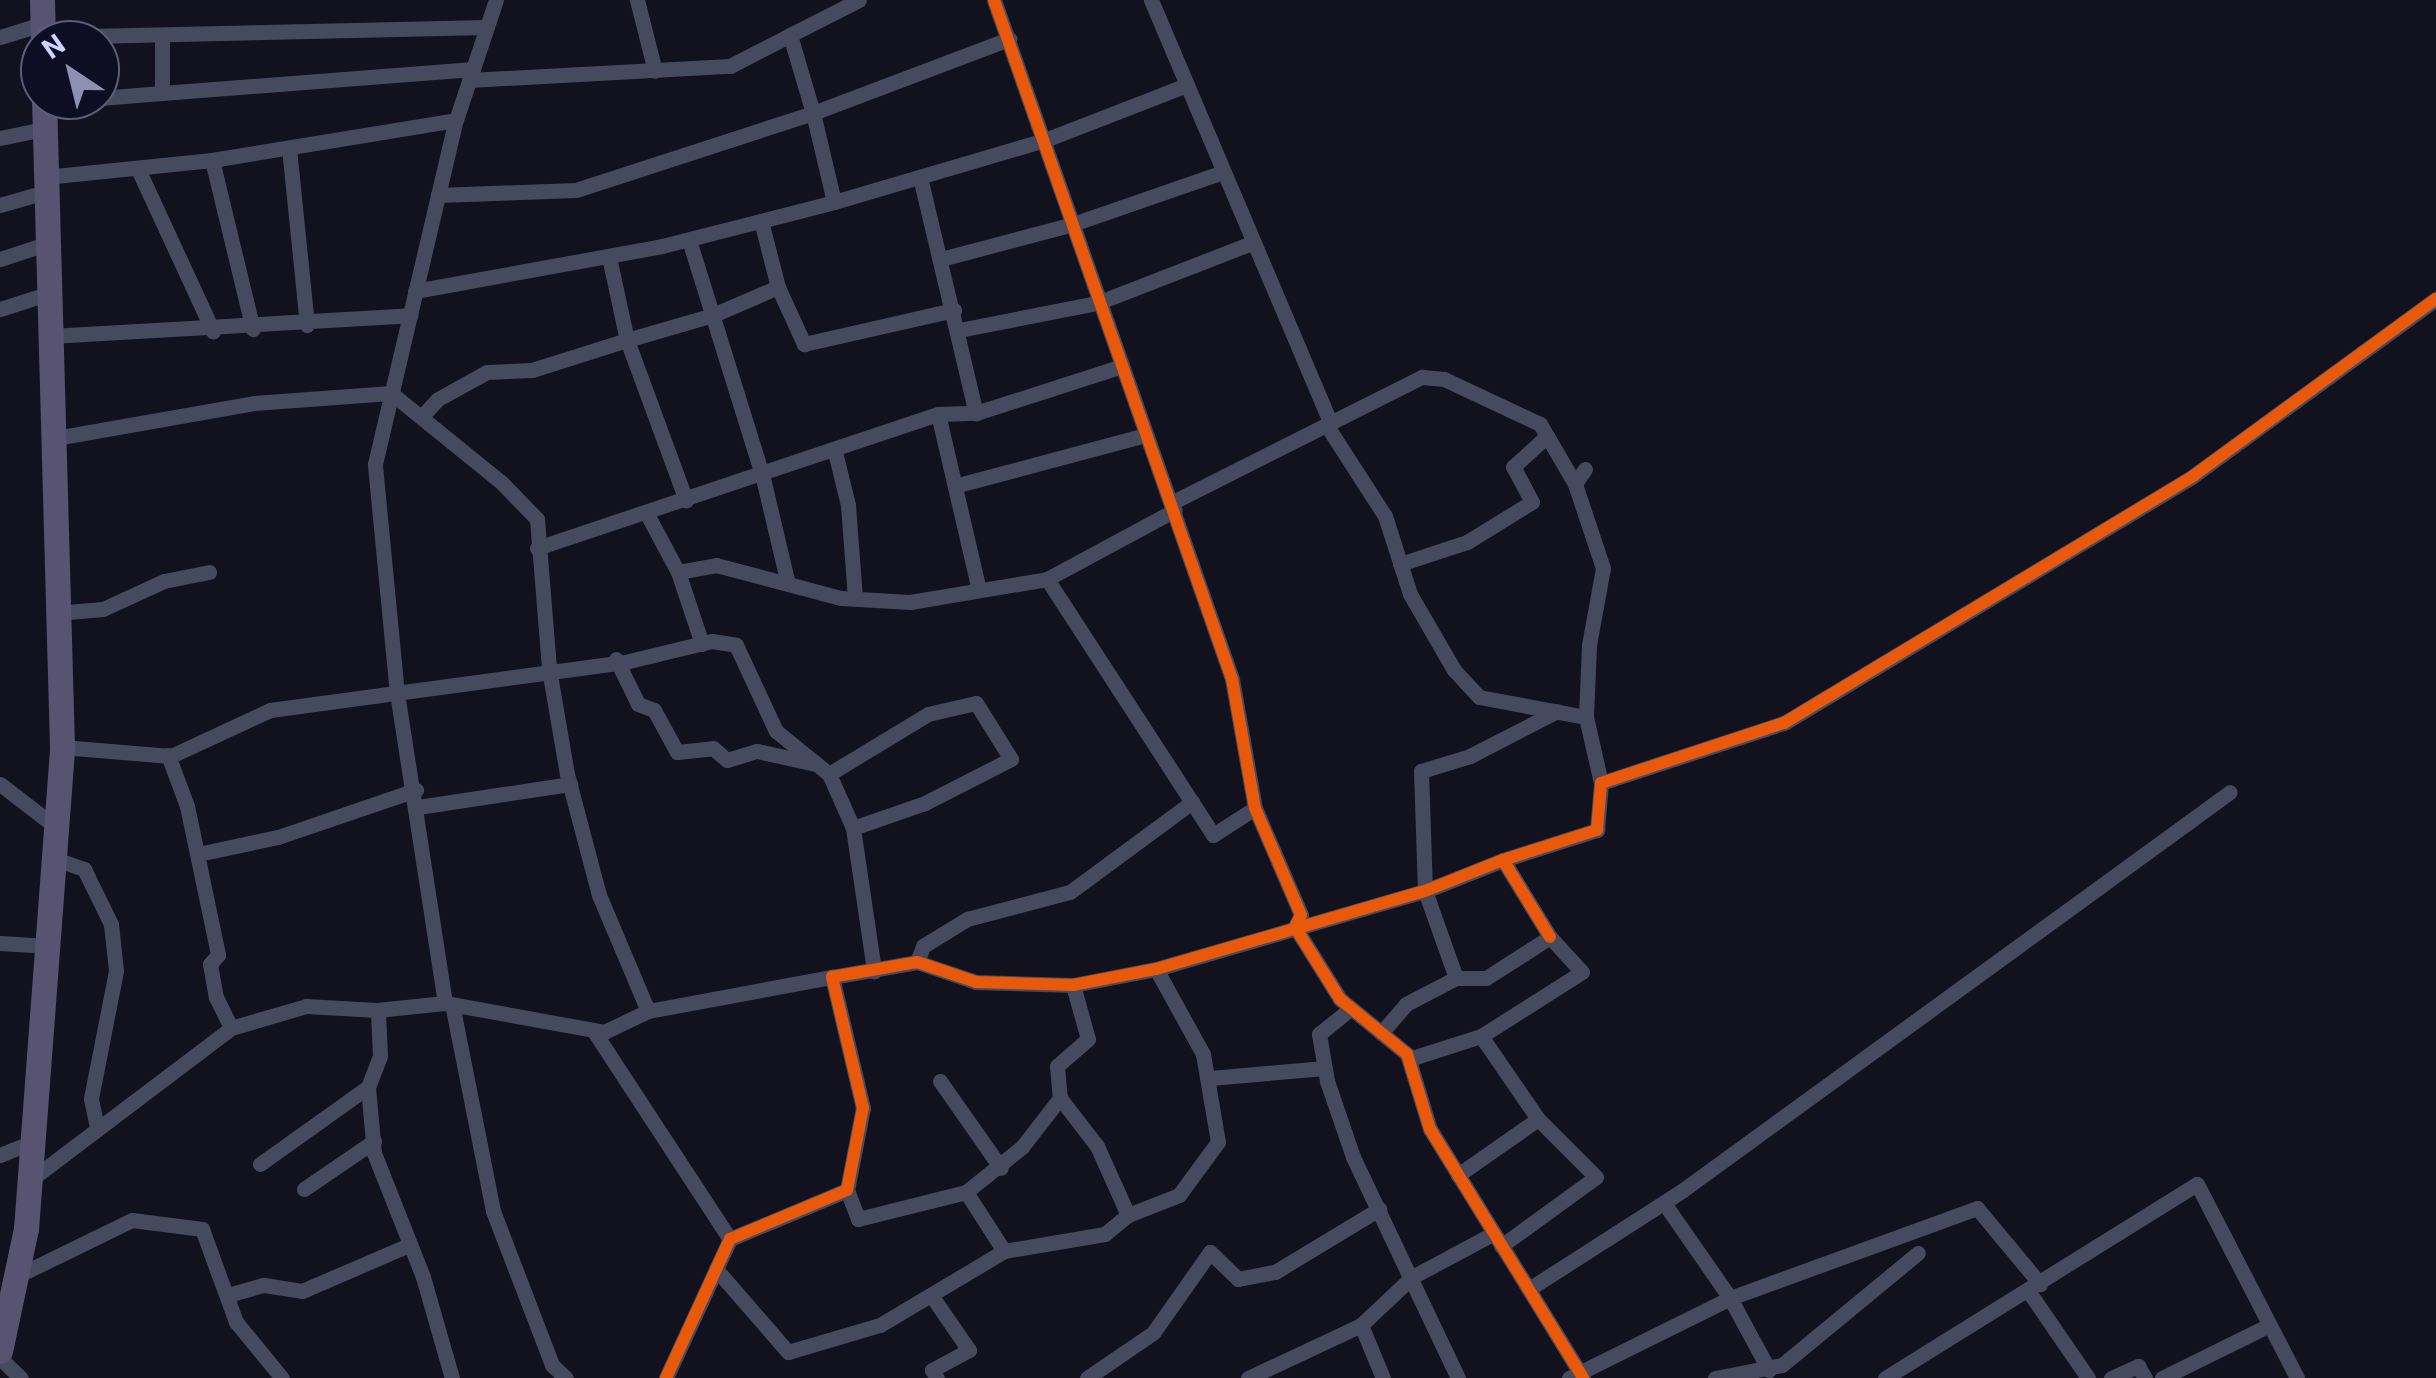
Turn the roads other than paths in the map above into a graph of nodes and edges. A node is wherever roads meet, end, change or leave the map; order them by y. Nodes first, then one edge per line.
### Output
1 (496, 0) edge
2 (638, 0) edge
3 (858, 0) edge
4 (994, 0) edge
5 (1151, 0) edge
6 (487, 27) junction
7 (120, 34) edge
8 (790, 36) junction
9 (162, 39) junction
10 (1009, 40) junction
11 (655, 71) junction
12 (471, 74) junction
13 (1187, 85) junction
14 (162, 92) junction
15 (120, 96) edge
16 (813, 113) junction
17 (44, 120) edge
18 (456, 120) junction
19 (44, 129) junction
20 (0, 138) edge
21 (1041, 140) junction
22 (289, 148) junction
23 (212, 160) junction
24 (138, 169) junction
25 (1224, 172) junction
26 (920, 177) junction
27 (45, 184) junction
28 (438, 195) junction
29 (834, 202) junction
30 (0, 205) edge
31 (761, 220) junction
32 (1070, 224) junction
33 (688, 240) junction
34 (1254, 242) junction
35 (46, 244) junction
36 (609, 257) junction
37 (0, 259) edge
38 (941, 259) junction
39 (778, 287) junction
40 (416, 290) junction
41 (47, 294) junction
42 (2436, 299) edge
43 (1097, 303) junction
44 (0, 309) edge
45 (954, 310) junction
46 (410, 314) junction
47 (712, 315) junction
48 (307, 325) junction
49 (253, 328) junction
50 (959, 330) junction
51 (213, 331) junction
52 (50, 336) junction
53 (627, 340) junction
54 (1120, 367) junction
55 (391, 393) junction
56 (976, 412) junction
57 (938, 414) junction
58 (423, 415) junction
59 (1329, 425) junction
60 (1146, 435) junction
61 (1547, 436) junction
62 (50, 439) junction
63 (835, 452) junction
64 (1584, 469) dead end
65 (762, 474) junction
66 (1575, 484) junction
67 (958, 485) junction
68 (686, 500) junction
69 (1174, 506) junction
70 (647, 514) junction
71 (537, 548) junction
72 (1400, 564) junction
73 (208, 572) dead end
74 (678, 572) junction
75 (1048, 579) junction
76 (788, 584) junction
77 (979, 590) junction
78 (855, 598) junction
79 (56, 614) junction
80 (702, 644) junction
81 (616, 659) junction
82 (548, 669) junction
83 (397, 694) junction
84 (1557, 712) junction
85 (1586, 717) junction
86 (62, 747) junction
87 (168, 755) junction
88 (825, 769) junction
89 (1601, 783) junction
90 (0, 784) edge
91 (570, 784) junction
92 (416, 790) junction
93 (2230, 792) dead end
94 (1192, 802) junction
95 (418, 807) junction
96 (1255, 808) junction
97 (52, 824) junction
98 (853, 828) junction
99 (198, 854) junction
100 (55, 858) junction
101 (1503, 860) junction
102 (1424, 890) junction
103 (1295, 927) junction
104 (1550, 937) junction
105 (0, 943) edge
106 (49, 946) junction
107 (917, 962) junction
108 (1156, 969) junction
109 (874, 970) junction
110 (832, 977) junction
111 (1456, 978) junction
112 (1073, 985) junction
113 (449, 1006) junction
114 (1350, 1009) junction
115 (648, 1010) junction
116 (378, 1011) junction
117 (231, 1028) junction
118 (594, 1030) junction
119 (1381, 1032) junction
120 (1481, 1036) junction
121 (1408, 1059) junction
122 (1325, 1068) junction
123 (1210, 1078) junction
124 (940, 1081) dead end
125 (368, 1087) junction
126 (1060, 1098) junction
127 (1538, 1119) junction
128 (97, 1128) junction
129 (34, 1141) junction
130 (374, 1141) junction
131 (0, 1155) edge
132 (260, 1164) dead end
133 (1000, 1168) junction
134 (1458, 1175) junction
135 (30, 1181) junction
136 (304, 1188) dead end
137 (847, 1190) junction
138 (966, 1192) junction
139 (1664, 1202) junction
140 (1379, 1209) junction
141 (1128, 1214) junction
142 (730, 1239) junction
143 (1498, 1240) junction
144 (409, 1246) junction
145 (1004, 1251) junction
146 (1918, 1253) dead end
147 (716, 1269) junction
148 (15, 1277) junction
149 (1412, 1277) junction
150 (2034, 1288) junction
151 (1529, 1289) junction
152 (228, 1294) junction
153 (931, 1295) junction
154 (1730, 1298) junction
155 (1361, 1325) junction
156 (2267, 1326) junction
157 (0, 1354) edge
158 (1769, 1370) junction
159 (1578, 1376) edge
160 (21, 1378) edge
161 (282, 1378) edge
162 (452, 1378) edge
163 (566, 1378) edge
164 (666, 1378) edge
165 (937, 1378) edge
166 (1087, 1378) edge
167 (1248, 1378) edge
168 (1383, 1378) edge
169 (1458, 1378) edge
170 (1715, 1378) edge
171 (1886, 1378) edge
172 (2088, 1378) edge
173 (2111, 1378) edge
174 (2145, 1378) edge
175 (2162, 1378) edge
176 (2296, 1378) edge

1 - 6 street
2 - 11 street
3 - 8 street
4 - 10 street
5 - 13 street
6 - 9 street
6 - 12 street
7 - 9 street
8 - 11 street
8 - 16 street
9 - 14 street
10 - 16 street
10 - 21 street
11 - 12 street
12 - 14 street
12 - 18 street
13 - 21 street
13 - 25 street
14 - 15 street
16 - 28 street
16 - 29 street
17 - 19 main road
18 - 22 street
18 - 28 street
19 - 20 street
19 - 27 main road
21 - 26 street
21 - 32 street
22 - 23 street
22 - 48 street
23 - 24 street
23 - 49 street
24 - 27 street
24 - 51 street
25 - 32 street
25 - 34 street
26 - 29 street
26 - 38 street
27 - 30 street
27 - 35 main road
28 - 40 street
29 - 31 street
31 - 33 street
31 - 39 street
32 - 38 street
32 - 43 street
33 - 36 street
33 - 47 street
34 - 43 street
34 - 59 street
35 - 37 street
35 - 41 main road
36 - 40 street
36 - 53 street
38 - 45 street
39 - 45 street
39 - 47 street
40 - 46 street
41 - 44 street
41 - 52 main road
42 - 89 street
43 - 50 street
43 - 54 street
45 - 50 street
46 - 48 street
46 - 55 street
47 - 53 street
47 - 65 street
48 - 49 street
49 - 51 street
50 - 56 street
51 - 52 street
52 - 62 main road
53 - 58 street
53 - 68 street
54 - 56 street
54 - 60 street
55 - 58 street
55 - 62 street
55 - 83 street
56 - 57 street
57 - 63 street
57 - 67 street
58 - 71 street
59 - 61 street
59 - 69 street
59 - 72 street
60 - 67 street
60 - 69 street
61 - 66 street
61 - 72 street
62 - 79 main road
63 - 65 street
63 - 78 street
64 - 66 street
65 - 68 street
65 - 76 street
66 - 85 street
67 - 77 street
68 - 70 street
69 - 75 street
69 - 96 street
70 - 71 street
70 - 74 street
71 - 82 street
72 - 84 street
73 - 79 street
74 - 76 street
74 - 80 street
75 - 77 street
75 - 94 street
76 - 78 street
77 - 78 street
79 - 86 main road
80 - 81 street
80 - 88 street
81 - 82 street
81 - 88 street
82 - 83 street
82 - 91 street
83 - 87 street
83 - 92 street
84 - 85 street
84 - 102 street
85 - 89 street
86 - 87 street
86 - 97 main road
87 - 99 street
88 - 98 street
88 - 98 street
89 - 101 street
90 - 97 street
91 - 95 street
91 - 115 street
92 - 95 street
92 - 99 street
93 - 139 street
94 - 96 street
94 - 107 street
95 - 113 street
96 - 103 street
97 - 100 main road
98 - 109 street
99 - 117 street
100 - 106 main road
100 - 128 street
101 - 102 street
101 - 104 street
102 - 103 street
102 - 111 street
103 - 108 street
103 - 114 street
104 - 111 street
104 - 120 street
105 - 106 street
106 - 129 main road
107 - 109 street
107 - 112 street
108 - 112 street
108 - 123 street
109 - 110 street
110 - 115 street
110 - 137 street
111 - 119 street
112 - 126 street
113 - 116 street
113 - 118 street
113 - 163 street
114 - 119 street
114 - 122 street
115 - 118 street
116 - 117 street
116 - 125 street
117 - 128 street
118 - 142 street
119 - 121 street
120 - 121 street
120 - 127 street
121 - 134 street
122 - 123 street
122 - 140 street
123 - 141 street
124 - 133 street
125 - 130 street
125 - 132 street
126 - 133 street
126 - 141 street
127 - 134 street
127 - 143 street
128 - 135 street
129 - 131 street
129 - 135 main road
130 - 136 street
130 - 144 street
133 - 138 street
134 - 143 street
135 - 148 main road
137 - 138 street
137 - 142 street
138 - 145 street
139 - 151 street
139 - 154 street
140 - 149 street
140 - 166 street
141 - 145 street
142 - 147 street
143 - 149 street
143 - 151 street
144 - 152 street
144 - 162 street
145 - 153 street
146 - 158 street
147 - 153 street
147 - 164 street
148 - 152 street
148 - 157 main road
149 - 155 street
149 - 169 street
150 - 154 street
150 - 156 street
150 - 171 street
150 - 172 street
151 - 159 street
152 - 161 street
153 - 165 street
154 - 158 street
154 - 159 street
155 - 167 street
155 - 168 street
156 - 175 street
156 - 176 street
157 - 160 street
158 - 170 street
173 - 174 street

